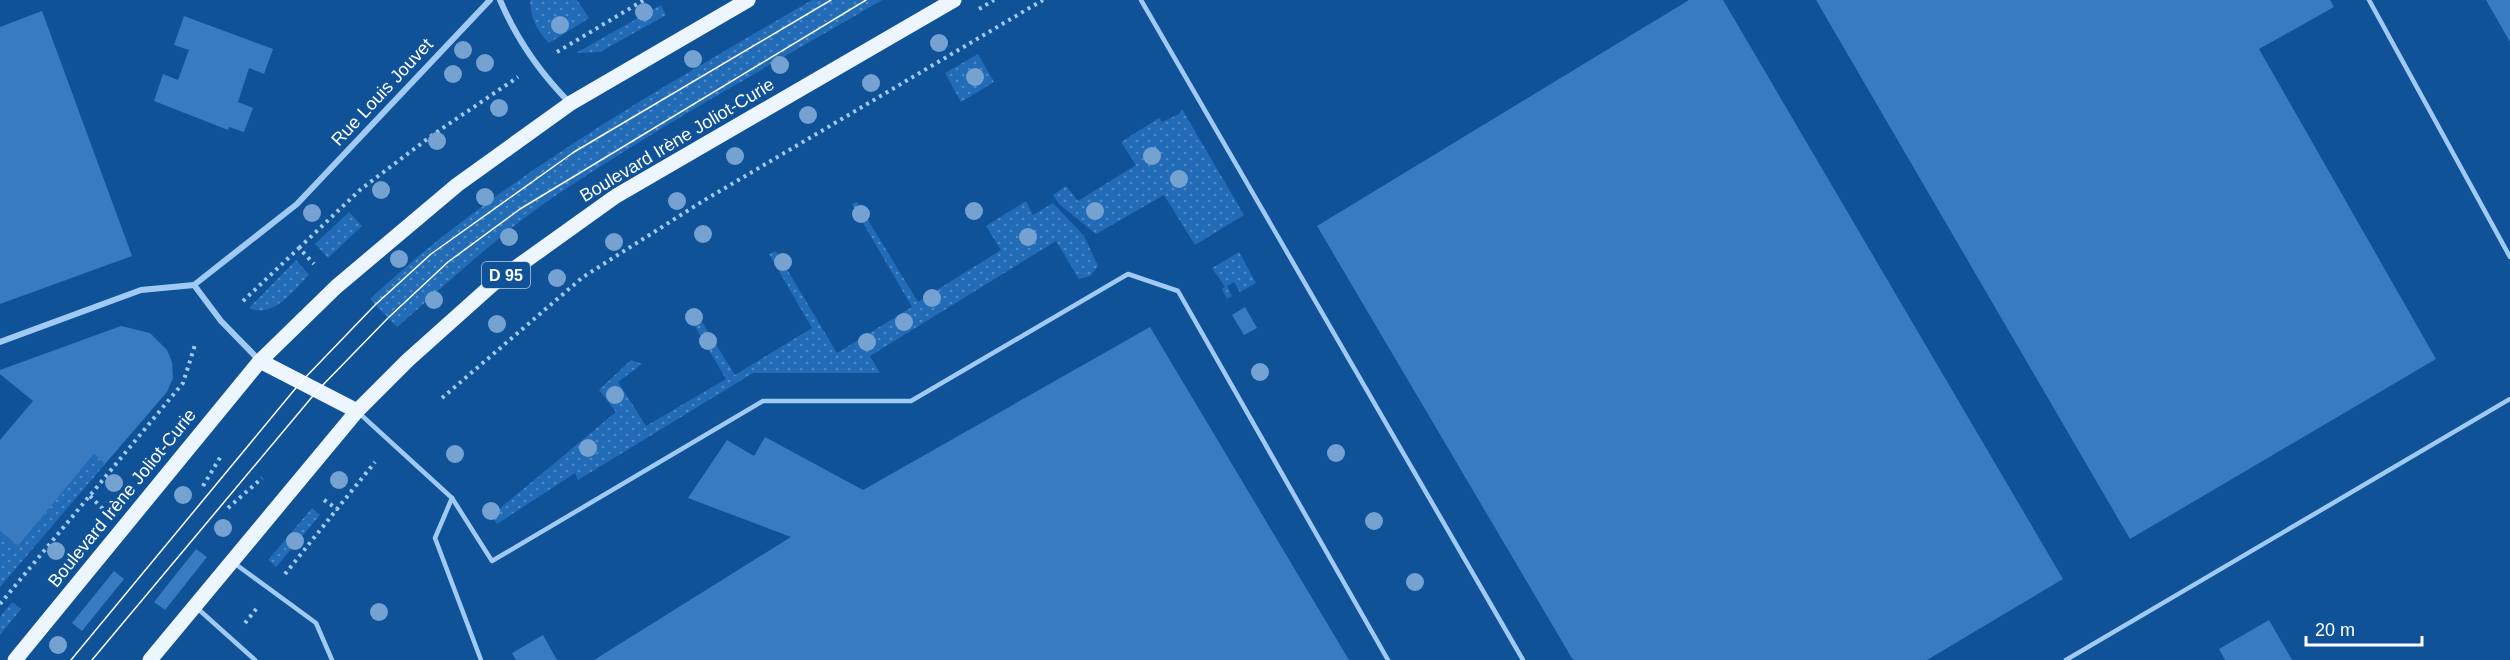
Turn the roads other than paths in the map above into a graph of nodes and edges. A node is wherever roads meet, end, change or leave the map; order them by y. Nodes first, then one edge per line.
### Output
1 (490, 0) edge
2 (500, 0) edge
3 (748, 0) edge
4 (954, 0) edge
5 (1141, 0) edge
6 (2369, 0) edge
7 (571, 103) junction
8 (2510, 257) edge
9 (194, 285) junction
10 (0, 342) edge
11 (260, 361) junction
12 (2510, 399) edge
13 (357, 411) junction
14 (452, 498) junction
15 (232, 561) junction
16 (195, 606) junction
17 (15, 660) edge
18 (150, 660) edge
19 (255, 660) edge
20 (332, 660) edge
21 (481, 660) edge
22 (1388, 660) edge
23 (1523, 660) edge
24 (2066, 660) edge

1 - 9 street, Rue Louis Jouvet
2 - 7 street
3 - 7 main road, Boulevard Irène Joliot-Curie
4 - 13 main road, Boulevard Irène Joliot-Curie / D 95
5 - 23 lane
6 - 8 lane
7 - 11 main road, Boulevard Irène Joliot-Curie
9 - 10 street
9 - 11 street
11 - 13 main road
11 - 17 main road, Boulevard Irène Joliot-Curie
12 - 24 lane
13 - 14 lane
13 - 15 main road, Boulevard Irène Joliot-Curie / D 95
14 - 21 lane
14 - 22 lane
15 - 16 main road, Boulevard Irène Joliot-Curie / D 95
15 - 20 lane
16 - 18 main road, Boulevard Irène Joliot-Curie / D 95
16 - 19 lane

